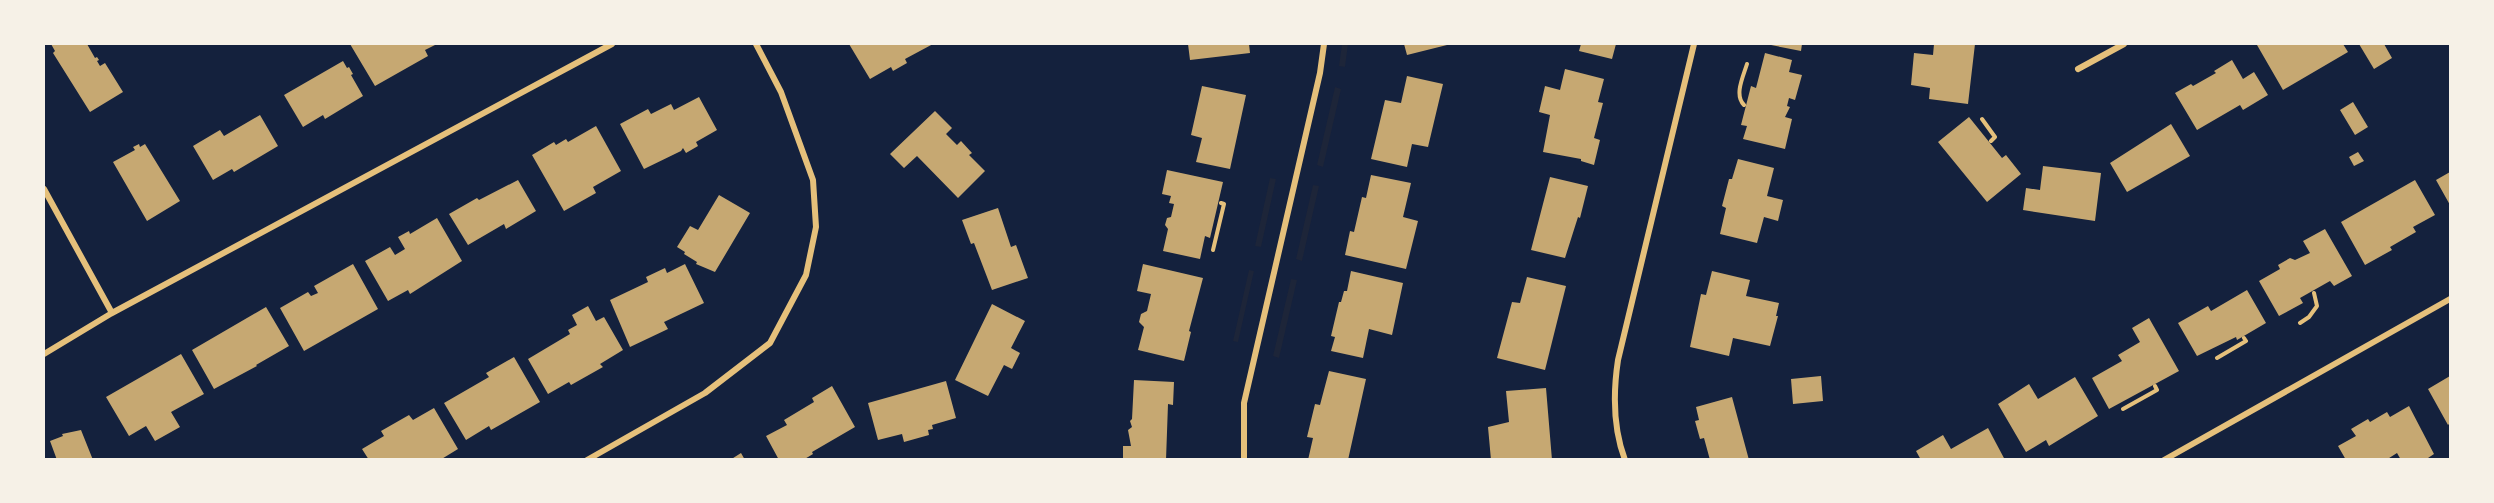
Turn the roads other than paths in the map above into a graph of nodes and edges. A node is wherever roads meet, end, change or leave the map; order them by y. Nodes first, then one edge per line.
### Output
1 (612, 44) edge
2 (756, 44) edge
3 (1324, 44) edge
4 (1694, 44) edge
5 (2124, 44) edge
6 (2079, 69) dead end
7 (44, 189) edge
8 (2451, 299) edge
9 (112, 313) junction
10 (44, 354) edge
11 (587, 459) edge
12 (1244, 459) edge
13 (1625, 459) edge
14 (2164, 459) edge

1 - 9 street
2 - 11 street
3 - 12 street
4 - 13 street
5 - 6 street
7 - 9 street
8 - 14 street
9 - 10 street

